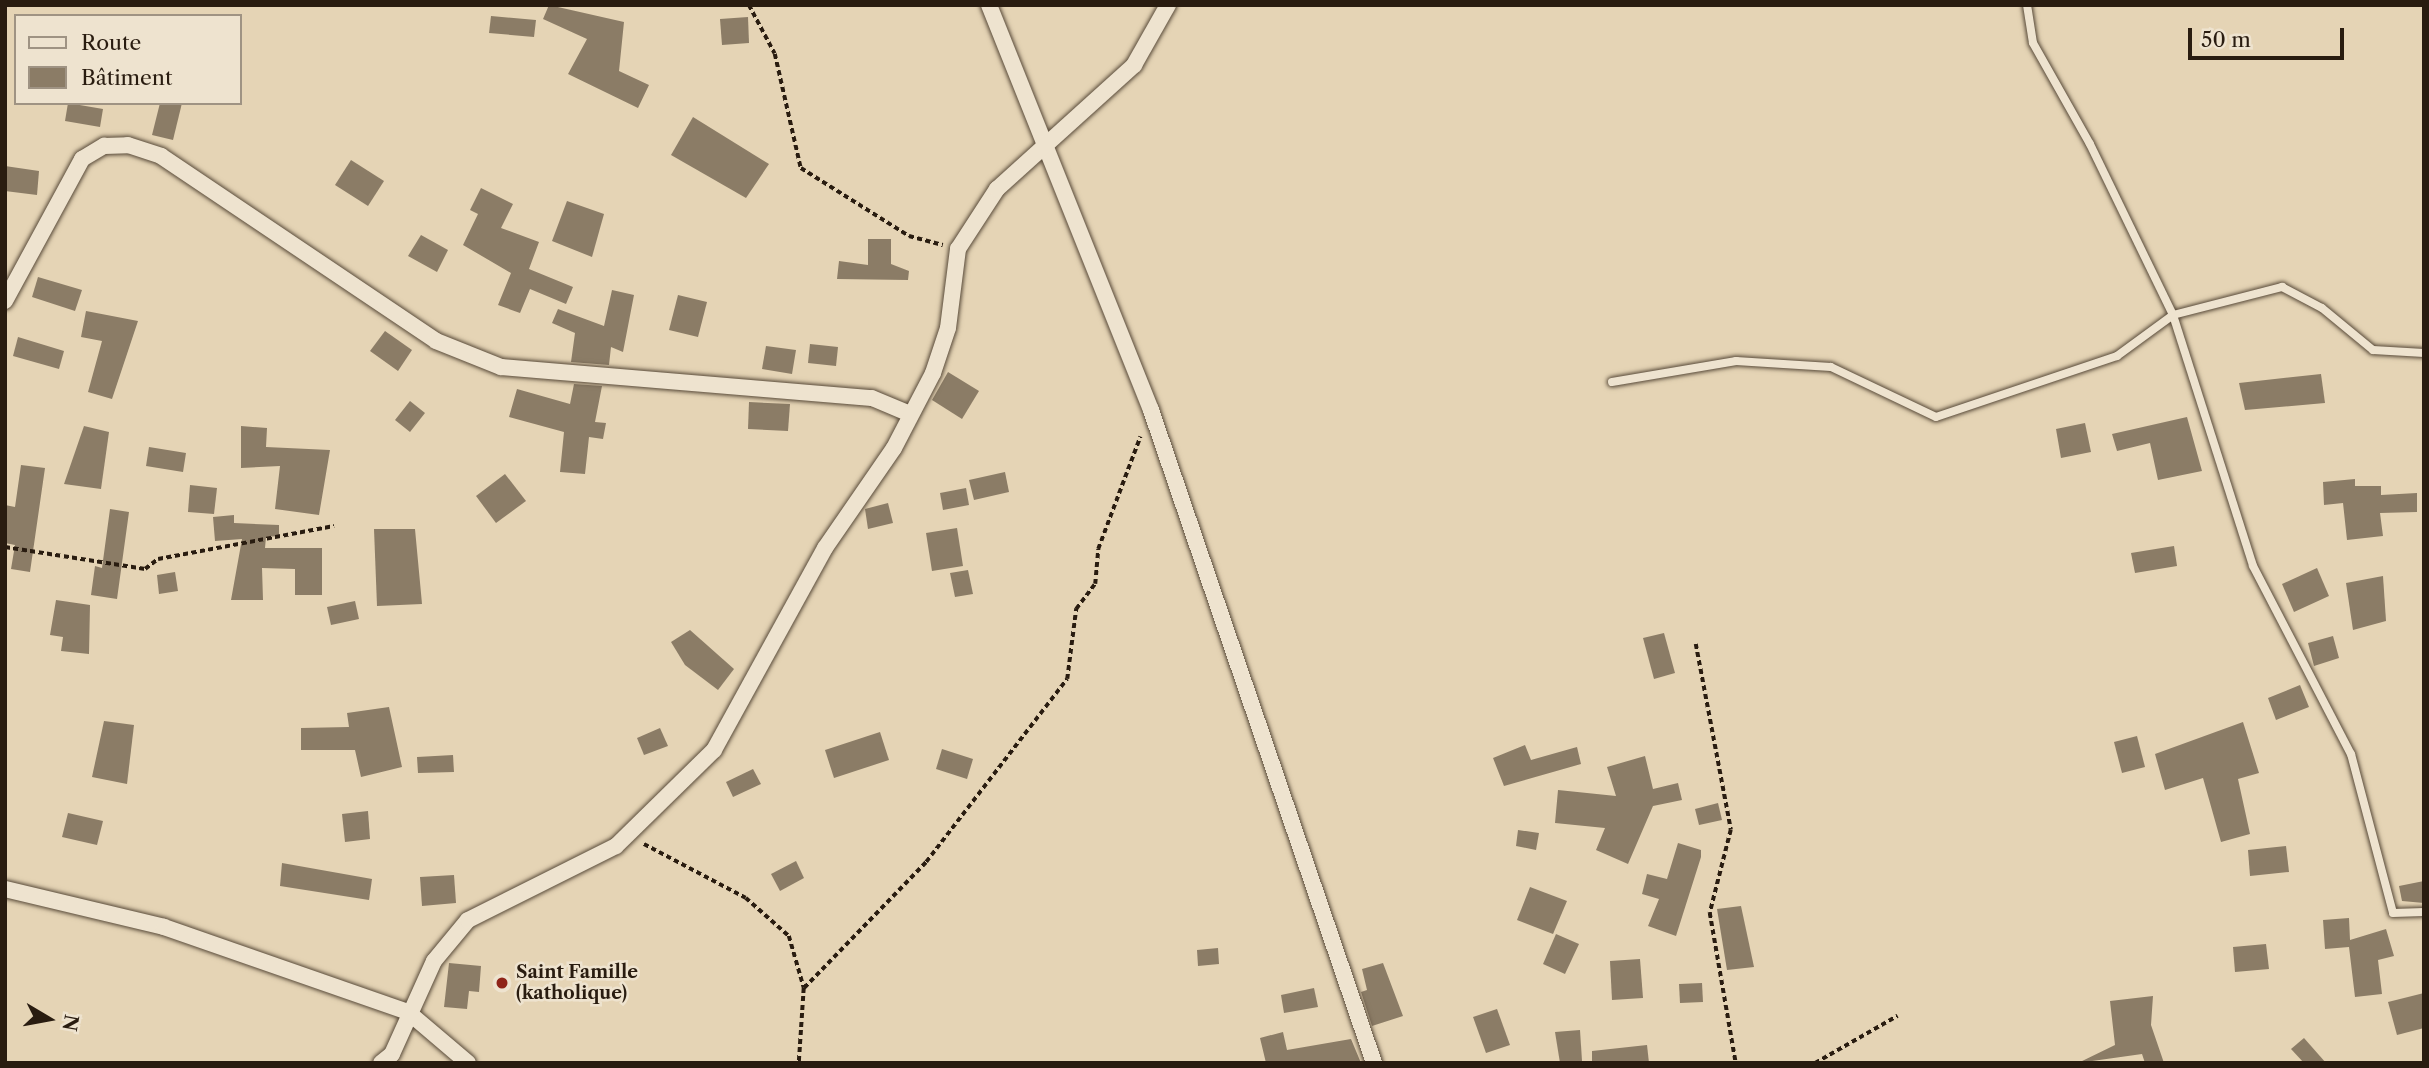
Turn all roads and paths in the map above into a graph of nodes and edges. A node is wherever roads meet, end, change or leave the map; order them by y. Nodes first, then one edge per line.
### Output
1 (750, 5) edge
2 (989, 5) edge
3 (1168, 5) edge
4 (2027, 5) edge
5 (1044, 148) junction
6 (958, 249) junction
7 (5, 300) edge
8 (2173, 315) junction
9 (2424, 354) edge
10 (1612, 382) dead end
11 (1151, 410) junction
12 (910, 414) junction
13 (334, 526) dead end
14 (5, 547) edge
15 (1696, 644) dead end
16 (627, 835) junction
17 (5, 889) edge
18 (2424, 912) edge
19 (804, 988) junction
20 (408, 1012) junction
21 (1897, 1016) dead end
22 (382, 1063) edge
23 (468, 1063) edge
24 (799, 1063) edge
25 (1374, 1063) edge
26 (1735, 1063) edge
27 (1815, 1063) edge

1 - 6 path
2 - 5 street
3 - 5 street
4 - 8 lane
5 - 6 street
5 - 11 street
6 - 12 street
7 - 12 street
8 - 9 lane
8 - 10 lane
8 - 18 lane
11 - 19 path
11 - 25 street
12 - 16 street
13 - 14 path
15 - 26 path
16 - 19 path
16 - 20 street
17 - 20 street
19 - 24 path
20 - 22 street
20 - 23 street
21 - 27 path

